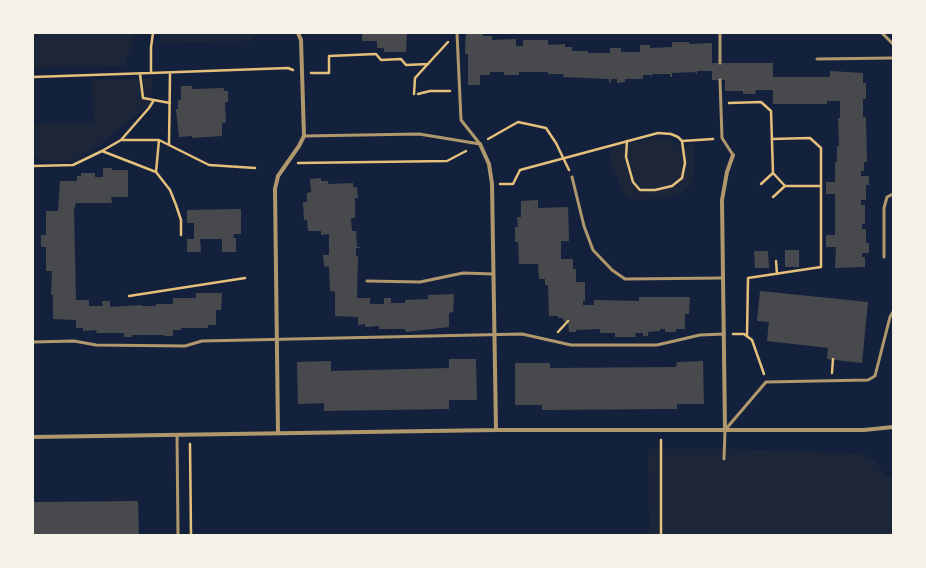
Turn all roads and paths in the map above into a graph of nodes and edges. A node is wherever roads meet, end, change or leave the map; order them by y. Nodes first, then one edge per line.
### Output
1 (153, 33) edge
2 (298, 33) edge
3 (457, 33) edge
4 (720, 33) edge
5 (882, 33) edge
6 (452, 38) dead end
7 (893, 44) edge
8 (893, 58) edge
9 (817, 59) dead end
10 (720, 63) dead end
11 (428, 64) junction
12 (151, 73) junction
13 (302, 73) junction
14 (140, 74) junction
15 (170, 74) junction
16 (33, 77) edge
17 (720, 80) dead end
18 (459, 92) junction
19 (414, 94) dead end
20 (418, 94) dead end
21 (154, 100) junction
22 (170, 103) junction
23 (721, 104) junction
24 (304, 136) junction
25 (722, 138) junction
26 (772, 139) junction
27 (121, 140) junction
28 (159, 140) junction
29 (627, 141) junction
30 (682, 141) junction
31 (480, 144) junction
32 (169, 145) junction
33 (102, 151) junction
34 (734, 155) joint
35 (564, 158) junction
36 (287, 163) junction
37 (33, 166) edge
38 (255, 168) dead end
39 (156, 172) junction
40 (773, 173) junction
41 (572, 176) joint
42 (492, 184) junction
43 (761, 184) dead end
44 (785, 186) junction
45 (821, 186) junction
46 (893, 194) edge
47 (773, 197) dead end
48 (181, 234) dead end
49 (884, 257) dead end
50 (776, 261) dead end
51 (493, 274) junction
52 (777, 274) junction
53 (245, 278) dead end
54 (723, 278) junction
55 (367, 281) dead end
56 (129, 296) dead end
57 (893, 312) edge
58 (568, 321) dead end
59 (494, 334) junction
60 (724, 334) junction
61 (747, 336) junction
62 (277, 339) junction
63 (550, 340) junction
64 (33, 342) edge
65 (766, 382) junction
66 (893, 427) edge
67 (496, 430) junction
68 (725, 430) junction
69 (661, 431) junction
70 (278, 433) junction
71 (189, 435) junction
72 (177, 436) junction
73 (33, 438) edge
74 (724, 459) dead end
75 (178, 535) edge
76 (191, 535) edge
77 (661, 535) edge

1 - 12 path
2 - 13 street
3 - 18 lane
4 - 10 lane
5 - 7 lane
6 - 11 path
8 - 9 lane
11 - 13 path
11 - 19 path
12 - 14 path
12 - 15 path
13 - 15 path
13 - 24 street
14 - 16 path
14 - 21 path
15 - 22 path
17 - 23 lane
18 - 20 path
18 - 31 lane
21 - 22 path
21 - 27 path
22 - 32 path
23 - 25 lane
23 - 26 path
24 - 31 lane
24 - 36 street
25 - 30 path
25 - 34 lane
26 - 40 path
26 - 45 path
27 - 28 path
27 - 33 path
28 - 32 path
28 - 39 path
29 - 30 path
29 - 30 path
29 - 35 path
31 - 35 path
31 - 36 path
31 - 42 street
32 - 38 path
33 - 37 path
33 - 39 path
34 - 54 street
35 - 41 path
35 - 42 path
36 - 62 street
39 - 48 path
40 - 43 path
40 - 44 path
41 - 54 lane
42 - 51 street
44 - 45 path
44 - 47 path
45 - 52 path
46 - 49 lane
50 - 52 path
51 - 55 lane
51 - 59 street
52 - 61 path
53 - 56 path
54 - 60 street
57 - 65 lane
58 - 63 path
59 - 62 lane
59 - 63 lane
59 - 67 street
60 - 61 path
60 - 63 lane
60 - 68 street
61 - 65 path
62 - 64 lane
62 - 70 street
65 - 68 lane
66 - 68 street
67 - 69 street
67 - 70 street
68 - 69 street
68 - 74 lane
69 - 77 path
70 - 71 street
71 - 72 street
71 - 76 path
72 - 73 street
72 - 75 lane

